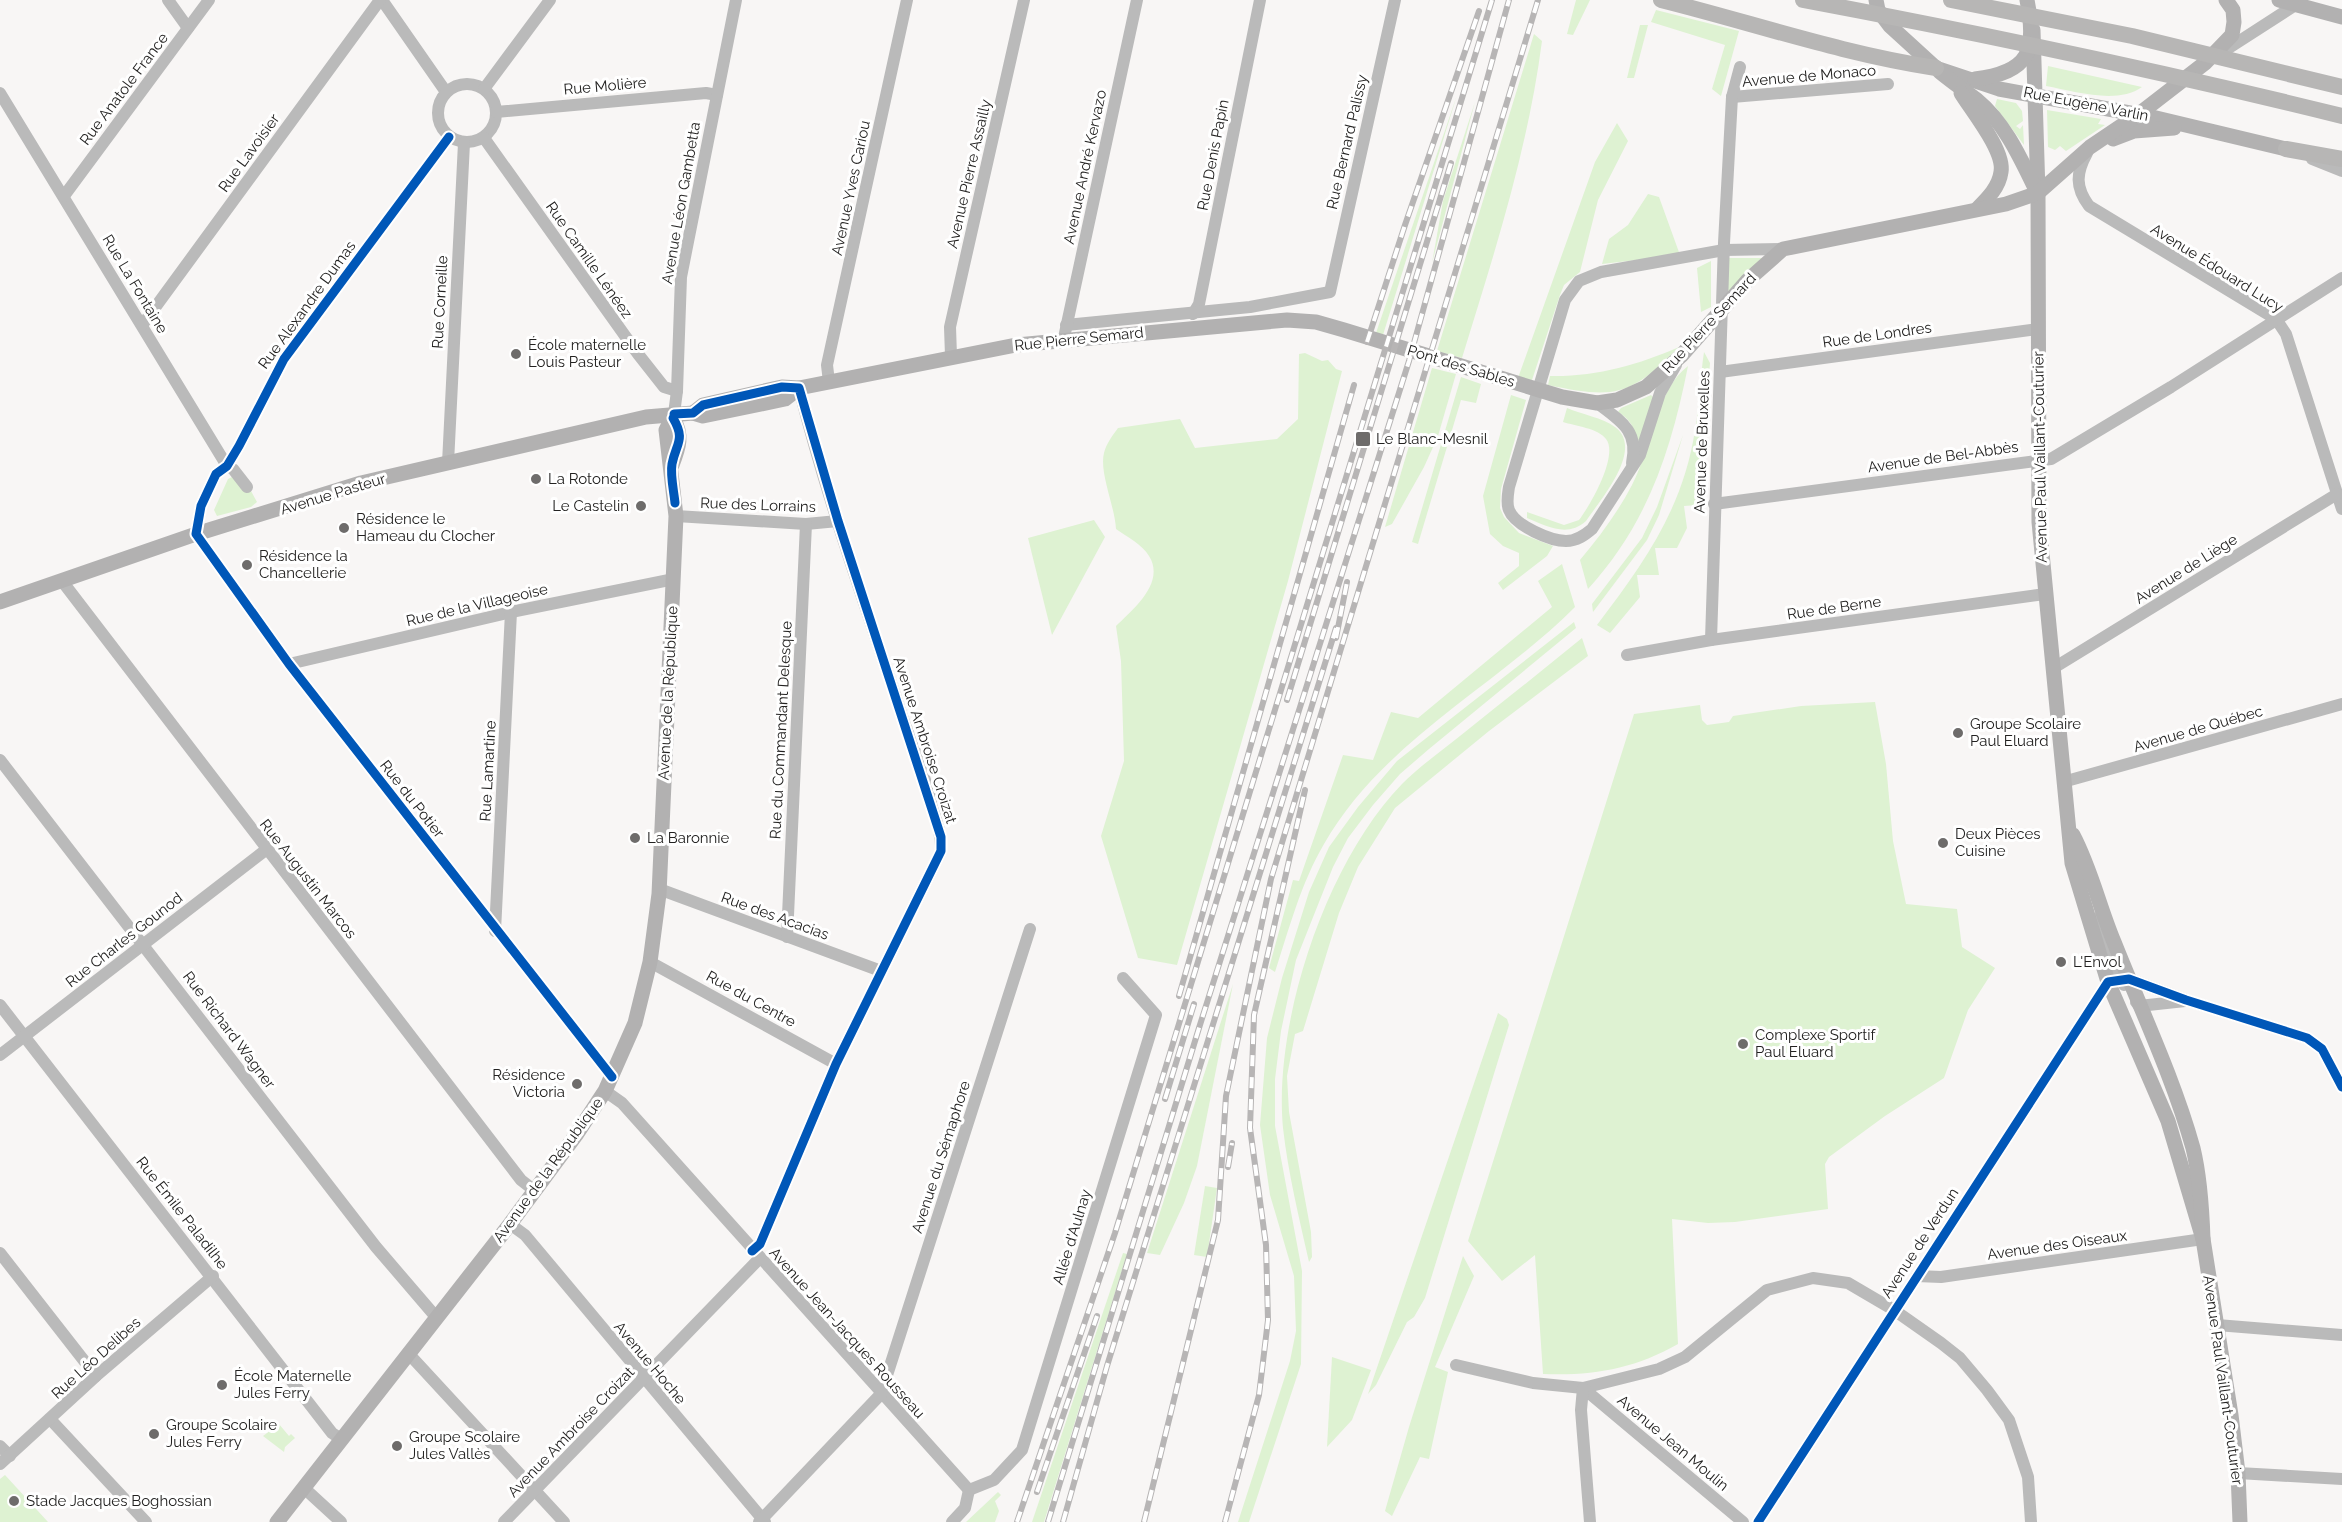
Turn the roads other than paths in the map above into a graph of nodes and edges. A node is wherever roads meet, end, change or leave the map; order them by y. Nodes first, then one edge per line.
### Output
1 (168, 0) edge
2 (209, 0) edge
3 (381, 0) edge
4 (550, 0) edge
5 (736, 0) edge
6 (907, 0) edge
7 (1024, 0) edge
8 (1137, 0) edge
9 (1260, 0) edge
10 (1395, 0) edge
11 (1661, 0) edge
12 (1803, 0) edge
13 (1876, 0) edge
14 (1951, 0) edge
15 (2027, 0) edge
16 (2226, 0) edge
17 (2292, 1) edge
18 (2342, 17) edge
19 (188, 28) junction
20 (2033, 30) junction
21 (2205, 63) junction
22 (1740, 67) dead end
23 (1936, 68) junction
24 (1972, 79) junction
25 (1888, 84) dead end
26 (1958, 87) junction
27 (2342, 87) edge
28 (484, 89) junction
29 (446, 92) junction
30 (0, 93) edge
31 (2037, 94) junction
32 (717, 95) junction
33 (1732, 97) junction
34 (496, 112) junction
35 (5, 113) edge
36 (2139, 114) junction
37 (2342, 117) edge
38 (2199, 129) junction
39 (449, 137) junction
40 (484, 138) junction
41 (464, 143) junction
42 (2090, 147) junction
43 (2286, 149) junction
44 (2342, 159) edge
45 (2342, 171) edge
46 (2038, 193) junction
47 (64, 196) junction
48 (1978, 208) junction
49 (1784, 249) junction
50 (1724, 250) junction
51 (2342, 278) edge
52 (1330, 292) joint
53 (1721, 312) junction
54 (1193, 314) junction
55 (2276, 319) junction
56 (143, 324) junction
57 (2038, 329) junction
58 (1065, 333) junction
59 (1361, 335) joint
60 (951, 356) junction
61 (1681, 356) junction
62 (1720, 372) junction
63 (830, 382) junction
64 (799, 388) junction
65 (677, 391) junction
66 (1562, 397) joint
67 (1597, 404) junction
68 (673, 416) junction
69 (2038, 460) junction
70 (448, 463) junction
71 (227, 466) junction
72 (1631, 470) junction
73 (247, 487) dead end
74 (2337, 494) junction
75 (1714, 504) junction
76 (2342, 509) edge
77 (676, 516) junction
78 (838, 521) junction
79 (806, 524) junction
80 (196, 534) junction
81 (674, 579) junction
82 (62, 581) junction
83 (2045, 594) junction
84 (0, 602) edge
85 (511, 612) junction
86 (1711, 640) junction
87 (1628, 655) dead end
88 (289, 664) junction
89 (2052, 669) junction
90 (2342, 704) edge
91 (0, 760) edge
92 (2063, 782) junction
93 (2068, 827) junction
94 (267, 849) junction
95 (659, 889) junction
96 (1030, 929) dead end
97 (495, 931) junction
98 (787, 937) junction
99 (144, 944) junction
100 (650, 962) junction
101 (881, 971) junction
102 (1123, 978) dead end
103 (2119, 980) junction
104 (2186, 1000) junction
105 (0, 1005) edge
106 (2139, 1006) junction
107 (24, 1036) junction
108 (0, 1055) edge
109 (836, 1064) junction
110 (608, 1084) junction
111 (2342, 1087) edge
112 (535, 1191) junction
113 (510, 1224) junction
114 (2203, 1239) junction
115 (0, 1253) edge
116 (756, 1255) junction
117 (213, 1276) junction
118 (1917, 1276) junction
119 (1894, 1310) junction
120 (436, 1317) junction
121 (2217, 1325) junction
122 (2342, 1335) edge
123 (408, 1353) junction
124 (1456, 1365) dead end
125 (96, 1376) junction
126 (643, 1379) junction
127 (1583, 1388) junction
128 (881, 1394) junction
129 (50, 1419) junction
130 (341, 1439) junction
131 (0, 1446) edge
132 (5, 1460) edge
133 (2238, 1473) junction
134 (2342, 1479) edge
135 (304, 1488) junction
136 (536, 1490) junction
137 (969, 1490) junction
138 (955, 1520) edge
139 (762, 1521) edge
140 (146, 1522) edge
141 (277, 1522) edge
142 (341, 1522) edge
143 (504, 1522) edge
144 (564, 1522) edge
145 (1590, 1522) edge
146 (1743, 1522) edge
147 (1758, 1522) edge
148 (2031, 1522) edge
149 (2240, 1522) edge

1 - 19 street
2 - 19 street, Rue Anatole France
3 - 29 street
3 - 56 street, Rue Lavoisier
4 - 28 street
5 - 32 street, Avenue Léon Gambetta
6 - 63 street, Avenue Yves Cariou
7 - 60 street, Avenue Pierre Assailly
8 - 58 street, Avenue André Kervazo
9 - 54 street, Rue Denis Papin
10 - 52 street, Rue Bernard Palissy
11 - 23 highway
12 - 37 highway
13 - 23 main road, Avenue Paul Vaillant-Couturier
14 - 27 highway
15 - 20 main road, Avenue Paul Vaillant-Couturier
16 - 21 main road
17 - 18 main road
17 - 21 street
19 - 47 street, Rue Anatole France
20 - 24 main road
20 - 31 main road, Avenue Paul Vaillant-Couturier
21 - 36 main road
22 - 33 street, Avenue de Bruxelles
23 - 24 main road, Rue Eugène Varlin
23 - 26 main road, Avenue Paul Vaillant-Couturier
24 - 31 main road, Rue Eugène Varlin
25 - 33 street, Avenue de Monaco
26 - 46 main road, Avenue Paul Vaillant-Couturier
26 - 48 main road
28 - 29 street
28 - 34 street
29 - 39 street
30 - 35 street, Rue La Fontaine
31 - 36 main road, Rue Eugène Varlin
31 - 46 main road, Avenue Paul Vaillant-Couturier
32 - 34 street, Rue Molière
32 - 65 street, Avenue Léon Gambetta
33 - 50 street, Avenue de Bruxelles
34 - 40 street
35 - 47 street, Rue La Fontaine
36 - 38 main road, Rue Eugène Varlin
36 - 42 main road
38 - 42 main road, Rue Eugène Varlin
38 - 43 main road, Rue Eugène Varlin
39 - 41 street
39 - 71 street, Rue Alexandre Dumas
40 - 41 street
40 - 65 street, Rue Camille Lénéez
41 - 70 street, Rue Corneille
42 - 46 main road
42 - 55 street, Avenue Édouard Lucy
43 - 44 highway
43 - 45 street, Rue Eugène Varlin
46 - 48 main road, Rue Pierre Semard
46 - 57 main road, Avenue Paul Vaillant-Couturier
47 - 56 street, Rue La Fontaine
48 - 49 main road, Rue Pierre Semard
49 - 50 street, Rue Pierre Semard
49 - 53 main road, Rue Pierre Semard
50 - 53 street, Avenue de Bruxelles
50 - 72 street, Rue Pierre Semard
51 - 55 street, Avenue de Bel-Abbès
52 - 54 street, Rue Pierre Semard
53 - 61 main road, Rue Pierre Semard
53 - 62 street, Avenue de Bruxelles
54 - 58 street, Rue Pierre Semard
55 - 69 street, Avenue de Bel-Abbès
55 - 74 street, Avenue Édouard Lucy
56 - 71 street, Rue La Fontaine
57 - 62 street, Rue de Londres
57 - 69 main road, Avenue Paul Vaillant-Couturier
58 - 59 main road, Rue Pierre Semard
58 - 60 main road, Rue Pierre Semard
59 - 66 main road, Pont des Sables
60 - 63 main road, Rue Pierre Semard
61 - 67 main road, Rue Pierre Semard
61 - 72 street, Rue Pierre Semard
62 - 75 street, Avenue de Bruxelles
63 - 64 main road, Rue Pierre Semard
64 - 68 main road, Rue Pierre Semard
64 - 78 street, Avenue Ambroise Croizat
65 - 68 street, Avenue Léon Gambetta
66 - 67 main road, Rue Pierre Semard
67 - 72 street
68 - 70 main road, Avenue Pasteur
68 - 77 main road, Avenue de la République
69 - 75 street, Avenue de Bel-Abbès
69 - 83 main road, Avenue Paul Vaillant-Couturier
70 - 80 main road, Avenue Pasteur
71 - 73 street, Rue La Fontaine
71 - 80 street, Rue Alexandre Dumas
74 - 76 street, Avenue Édouard Lucy
74 - 89 street, Avenue de Liège
75 - 86 street, Avenue de Bruxelles
77 - 79 street, Rue des Lorrains
77 - 81 main road, Avenue de la République
78 - 79 street, Rue des Lorrains
78 - 101 street, Avenue Ambroise Croizat
79 - 98 street, Rue du Commandant Delesque
80 - 82 main road, Avenue Pasteur
80 - 88 street, Rue du Potier
81 - 85 street, Rue de la Villageoise
81 - 95 main road, Avenue de la République
82 - 84 main road, Avenue Pasteur
82 - 94 street, Rue Augustin Marcos
83 - 86 street, Rue de Berne
83 - 89 main road, Avenue Paul Vaillant-Couturier
85 - 88 street, Rue de la Villageoise
85 - 97 street, Rue Lamartine
86 - 87 street, Rue de Berne
88 - 97 street, Rue du Potier
89 - 92 main road, Avenue Paul Vaillant-Couturier
90 - 92 street, Avenue de Québec
91 - 99 street, Rue Richard Wagner
92 - 93 main road, Avenue Paul Vaillant-Couturier
93 - 103 main road, Avenue Paul Vaillant-Couturier
93 - 103 main road, Avenue Paul Vaillant-Couturier
94 - 99 street, Rue Charles Gounod
94 - 112 street, Rue Augustin Marcos
95 - 98 street, Rue des Acacias
95 - 100 main road, Avenue de la République
96 - 128 street, Avenue du Sémaphore
97 - 110 street, Rue du Potier
98 - 101 street, Rue des Acacias
99 - 107 street, Rue Charles Gounod
99 - 120 street, Rue Richard Wagner
100 - 109 street, Rue du Centre
100 - 110 main road, Avenue de la République
101 - 109 street, Avenue Ambroise Croizat
102 - 137 street, Allée d'Aulnay
103 - 104 street
103 - 106 main road, Avenue Paul Vaillant-Couturier
103 - 114 main road, Avenue Paul Vaillant-Couturier
103 - 118 street, Avenue de Verdun
104 - 106 street
104 - 111 street
105 - 107 street, Rue Émile Paladilhe
106 - 114 main road, Avenue Paul Vaillant-Couturier
107 - 108 street, Rue Charles Gounod
107 - 117 street, Rue Émile Paladilhe
109 - 116 street, Avenue Ambroise Croizat
110 - 112 main road, Avenue de la République
110 - 116 street, Avenue Jean-Jacques Rousseau
112 - 113 main road, Avenue de la République
113 - 120 main road, Avenue de la République
113 - 126 street, Avenue Hoche
114 - 118 street, Avenue des Oiseaux
114 - 121 main road, Avenue Paul Vaillant-Couturier
115 - 125 street
116 - 126 street, Avenue Ambroise Croizat
116 - 128 street, Avenue Jean-Jacques Rousseau
117 - 125 street, Rue Léo Delibes
117 - 130 street, Rue Émile Paladilhe
118 - 119 street, Avenue de Verdun
119 - 127 street
119 - 147 street, Avenue de Verdun
119 - 148 street
120 - 123 main road, Avenue de la République
121 - 122 street
121 - 133 main road, Avenue Paul Vaillant-Couturier
123 - 130 main road, Avenue de la République
123 - 136 street
124 - 127 street
125 - 129 street, Rue Léo Delibes
126 - 136 street, Avenue Ambroise Croizat
126 - 139 street, Avenue Hoche
127 - 145 street
127 - 146 street, Avenue Jean Moulin
128 - 137 street, Avenue Jean-Jacques Rousseau
128 - 139 street
129 - 132 street, Rue Léo Delibes
129 - 140 street
130 - 135 main road, Avenue de la République
131 - 132 street
133 - 134 street
133 - 149 main road, Avenue Paul Vaillant-Couturier
135 - 141 main road, Avenue de la République
135 - 142 street
136 - 143 street, Avenue Ambroise Croizat
136 - 144 street
137 - 138 street

